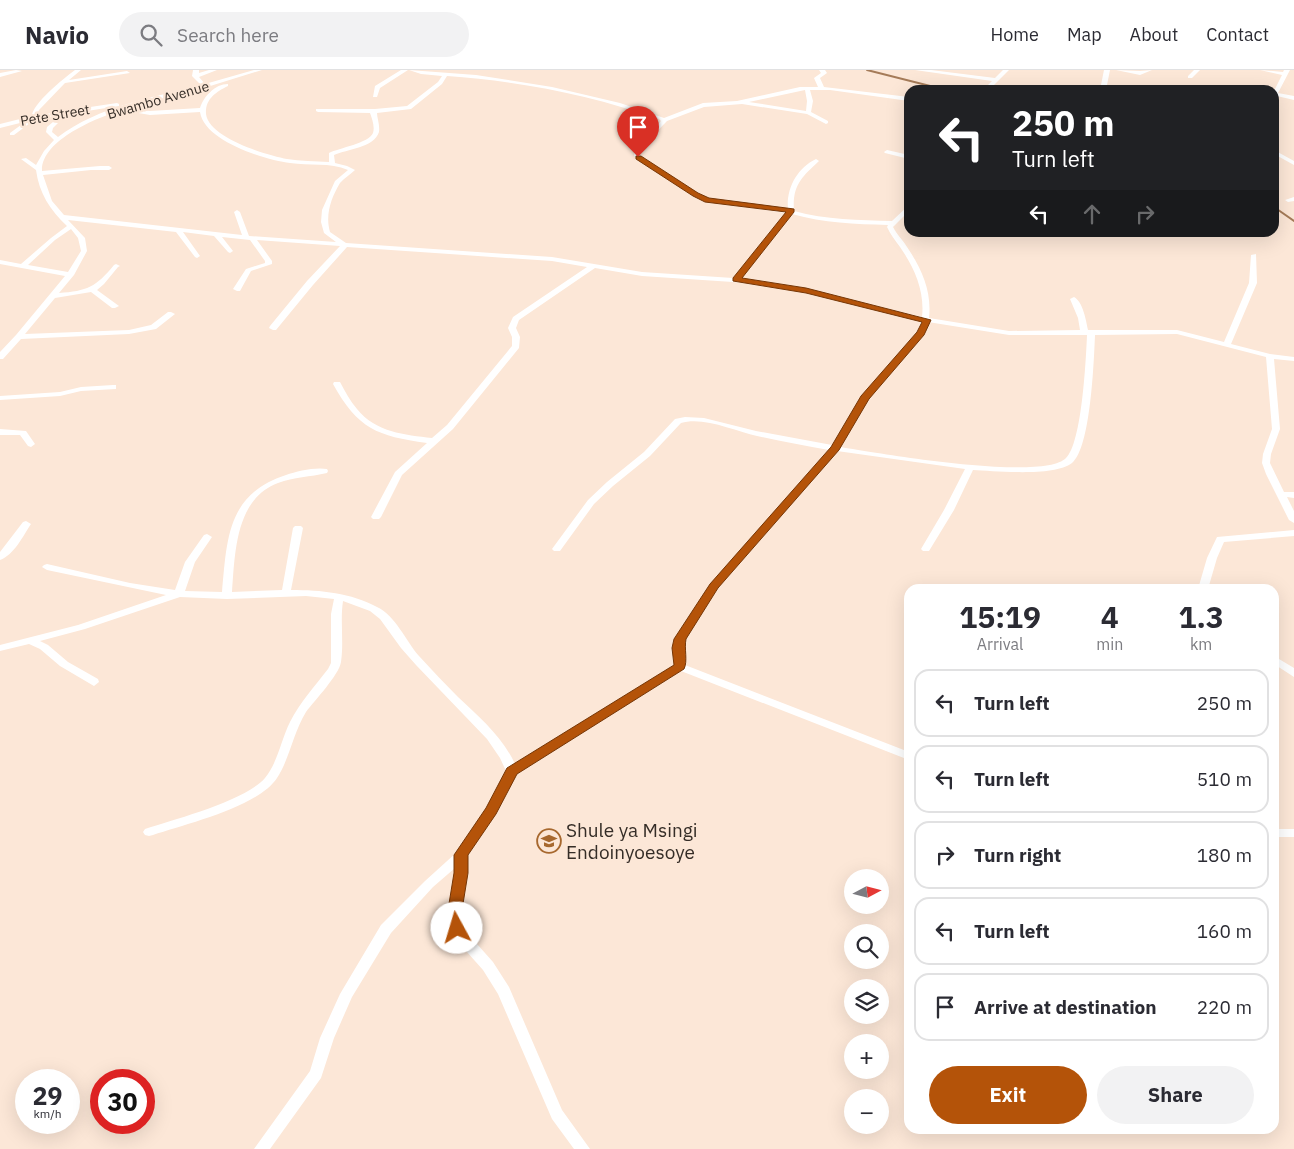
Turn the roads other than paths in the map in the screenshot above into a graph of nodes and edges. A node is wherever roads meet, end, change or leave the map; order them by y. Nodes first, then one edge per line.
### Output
1 (78, 70) edge
2 (214, 70) edge
3 (259, 70) edge
4 (405, 70) edge
5 (412, 70) edge
6 (822, 70) edge
7 (918, 70) edge
8 (979, 70) edge
9 (1006, 70) edge
10 (1106, 70) edge
11 (1119, 70) edge
12 (1148, 70) edge
13 (1197, 70) edge
14 (1263, 70) edge
15 (19, 72) dead end
16 (1286, 72) edge
17 (196, 73) edge
18 (127, 74) dead end
19 (0, 75) edge
20 (445, 76) junction
21 (974, 76) junction
22 (1190, 76) dead end
23 (997, 80) junction
24 (225, 81) junction
25 (62, 82) junction
26 (992, 85) edge
27 (1104, 85) edge
28 (1279, 85) edge
29 (204, 86) junction
30 (821, 87) junction
31 (807, 88) junction
32 (376, 96) dead end
33 (1279, 96) edge
34 (904, 98) edge
35 (1294, 98) edge
36 (741, 102) junction
37 (141, 103) junction
38 (122, 108) junction
39 (203, 110) junction
40 (318, 110) dead end
41 (375, 111) junction
42 (808, 113) junction
43 (35, 117) junction
44 (663, 120) junction
45 (826, 122) dead end
46 (55, 123) dead end
47 (0, 126) edge
48 (12, 134) dead end
49 (58, 140) junction
50 (887, 152) dead end
51 (1279, 155) edge
52 (904, 156) edge
53 (24, 159) dead end
54 (816, 161) dead end
55 (1294, 163) edge
56 (332, 164) junction
57 (109, 168) dead end
58 (39, 171) junction
59 (791, 211) junction
60 (237, 212) dead end
61 (904, 212) edge
62 (62, 217) junction
63 (892, 223) junction
64 (71, 226) junction
65 (178, 230) junction
66 (216, 234) junction
67 (249, 238) junction
68 (345, 245) junction
69 (230, 251) dead end
70 (1254, 255) dead end
71 (197, 256) dead end
72 (0, 262) edge
73 (8, 263) junction
74 (24, 265) junction
75 (116, 266) dead end
76 (592, 267) junction
77 (0, 272) edge
78 (70, 275) junction
79 (736, 279) junction
80 (93, 290) junction
81 (237, 290) dead end
82 (52, 296) junction
83 (1074, 299) dead end
84 (115, 306) dead end
85 (172, 314) dead end
86 (927, 320) junction
87 (273, 328) dead end
88 (1087, 331) junction
89 (19, 337) junction
90 (1227, 344) junction
91 (1270, 356) junction
92 (0, 357) edge
93 (1294, 359) edge
94 (337, 384) dead end
95 (113, 386) dead end
96 (0, 398) edge
97 (0, 432) edge
98 (434, 442) junction
99 (31, 444) dead end
100 (835, 448) junction
101 (970, 467) junction
102 (324, 471) dead end
103 (1281, 494) junction
104 (1294, 495) edge
105 (376, 517) dead end
106 (1294, 520) edge
107 (26, 524) dead end
108 (298, 528) dead end
109 (1294, 534) edge
110 (207, 537) dead end
111 (557, 549) dead end
112 (926, 549) dead end
113 (0, 557) edge
114 (47, 567) dead end
115 (1204, 584) edge
116 (286, 593) junction
117 (179, 594) junction
118 (227, 596) junction
119 (340, 597) junction
120 (31, 641) junction
121 (0, 648) edge
122 (1279, 662) edge
123 (680, 666) junction
124 (1294, 673) edge
125 (94, 682) dead end
126 (904, 754) edge
127 (512, 771) junction
128 (149, 832) dead end
129 (1279, 833) edge
130 (1294, 833) edge
131 (461, 855) junction
132 (261, 1149) edge
133 (583, 1149) edge

1 - 25 street
2 - 17 street
3 - 24 street, Bwambo Avenue
4 - 32 street
5 - 20 street
6 - 30 street
7 - 21 street
8 - 21 street
9 - 23 street
10 - 27 street
11 - 12 street
13 - 22 street
14 - 16 street
15 - 19 street
16 - 28 street
17 - 29 street
18 - 25 street
20 - 41 street
20 - 44 street
21 - 23 street
23 - 26 street
24 - 29 street, Bwambo Avenue
24 - 39 street
25 - 43 street
29 - 37 street, Bwambo Avenue
30 - 31 street
30 - 34 street
31 - 36 street
31 - 42 street
33 - 35 street
36 - 42 street
36 - 44 street
37 - 38 street, Bwambo Avenue
37 - 43 street, Pete Street
38 - 39 street
38 - 49 street, Bwambo Avenue
39 - 56 street
40 - 41 street
41 - 56 street
42 - 45 street
43 - 47 street, Pete Street
43 - 48 street
44 - 59 street
46 - 49 street
49 - 58 street, Bwambo Avenue
50 - 52 street
51 - 55 street
53 - 58 street
54 - 59 street
56 - 68 street
57 - 58 street
58 - 62 street
59 - 63 street
59 - 79 street
60 - 67 street
61 - 63 street
62 - 64 street
62 - 65 street
63 - 86 street
64 - 74 street
64 - 78 street
65 - 66 street
65 - 71 street
66 - 67 street
66 - 69 street
67 - 68 street
67 - 81 street
68 - 76 street
68 - 87 street
70 - 90 street
72 - 73 street
73 - 74 street
73 - 77 street
74 - 78 street
75 - 80 street
76 - 79 street
76 - 98 street
78 - 82 street
79 - 86 street
80 - 82 street
80 - 84 street
82 - 89 street
83 - 88 street
85 - 89 street
86 - 88 street
86 - 100 street
88 - 90 street
88 - 101 street
89 - 92 street
90 - 91 street
91 - 93 street
91 - 103 street
94 - 98 street
95 - 96 street
97 - 99 street
98 - 105 street
100 - 101 street
100 - 111 street
100 - 123 street
101 - 112 street
102 - 118 street
103 - 104 street
103 - 106 street
107 - 113 street
108 - 116 street
109 - 115 street
110 - 117 street
114 - 117 street
116 - 118 street
116 - 119 street
117 - 118 street
117 - 120 street
119 - 127 street
119 - 128 street
120 - 121 street
120 - 125 street
122 - 124 street
123 - 126 street
123 - 127 street
127 - 131 street
129 - 130 street
131 - 132 street
131 - 133 street

